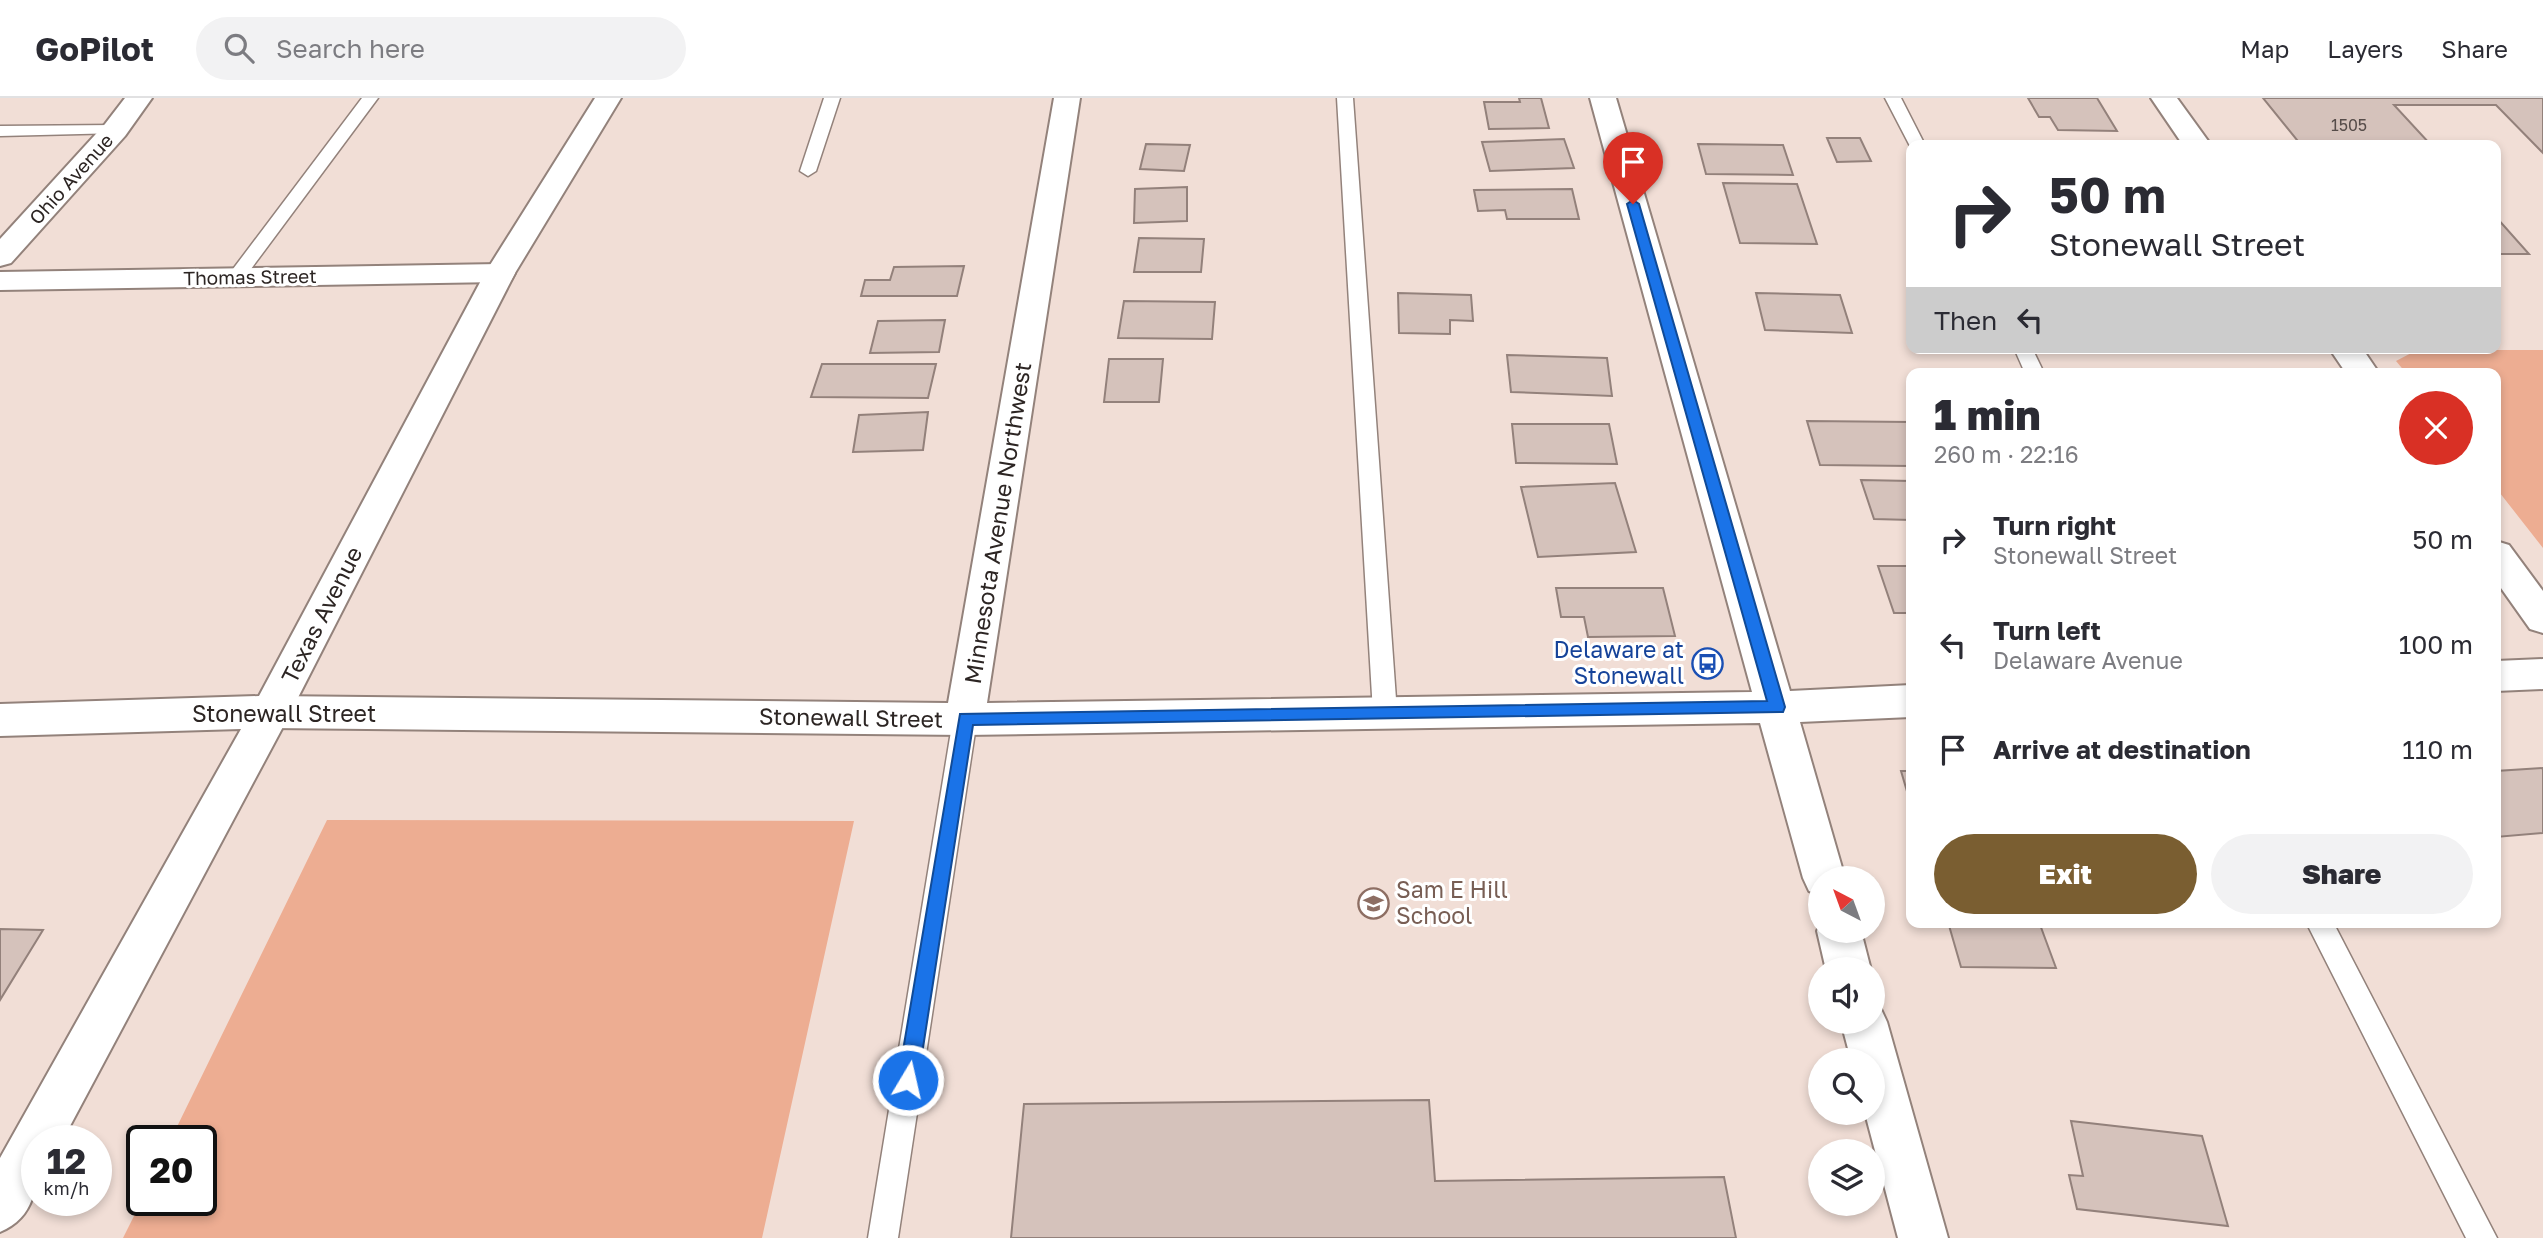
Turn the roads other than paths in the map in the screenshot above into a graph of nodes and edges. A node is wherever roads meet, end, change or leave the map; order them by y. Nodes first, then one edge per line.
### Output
1 (139, 98) edge
2 (370, 98) edge
3 (607, 98) edge
4 (832, 98) edge
5 (1067, 98) edge
6 (1345, 98) edge
7 (1603, 98) edge
8 (1893, 98) edge
9 (2164, 98) edge
10 (115, 130) junction
11 (0, 131) edge
12 (1914, 140) edge
13 (2193, 140) edge
14 (808, 171) dead end
15 (0, 257) edge
16 (500, 273) junction
17 (236, 277) junction
18 (0, 281) edge
19 (2501, 561) edge
20 (2543, 619) edge
21 (2543, 674) edge
22 (2501, 676) edge
23 (1906, 701) edge
24 (1777, 707) junction
25 (271, 712) junction
26 (1385, 713) junction
27 (965, 719) junction
28 (0, 720) edge
29 (1821, 866) edge
30 (2322, 928) edge
31 (1867, 1034) edge
32 (0, 1207) edge
33 (883, 1238) edge
34 (1923, 1238) edge
35 (2482, 1238) edge

1 - 10 street, Ohio Avenue
2 - 17 lane
3 - 16 street, Texas Avenue
4 - 14 lane
5 - 27 street, Minnesota Avenue Northwest
6 - 26 lane
7 - 24 street
8 - 12 lane
9 - 13 street
10 - 11 lane
10 - 15 street, Ohio Avenue
16 - 17 street, Thomas Street
16 - 25 street, Texas Avenue
17 - 18 street, Thomas Street
19 - 20 street
21 - 22 street
23 - 24 street, Stonewall Street
24 - 26 street, Stonewall Street
24 - 29 street
25 - 27 street, Stonewall Street
25 - 28 street, Stonewall Street
25 - 32 street, Texas Avenue
26 - 27 street, Stonewall Street
27 - 33 lane, Minnesota Avenue Northwest
30 - 35 lane
31 - 34 street

